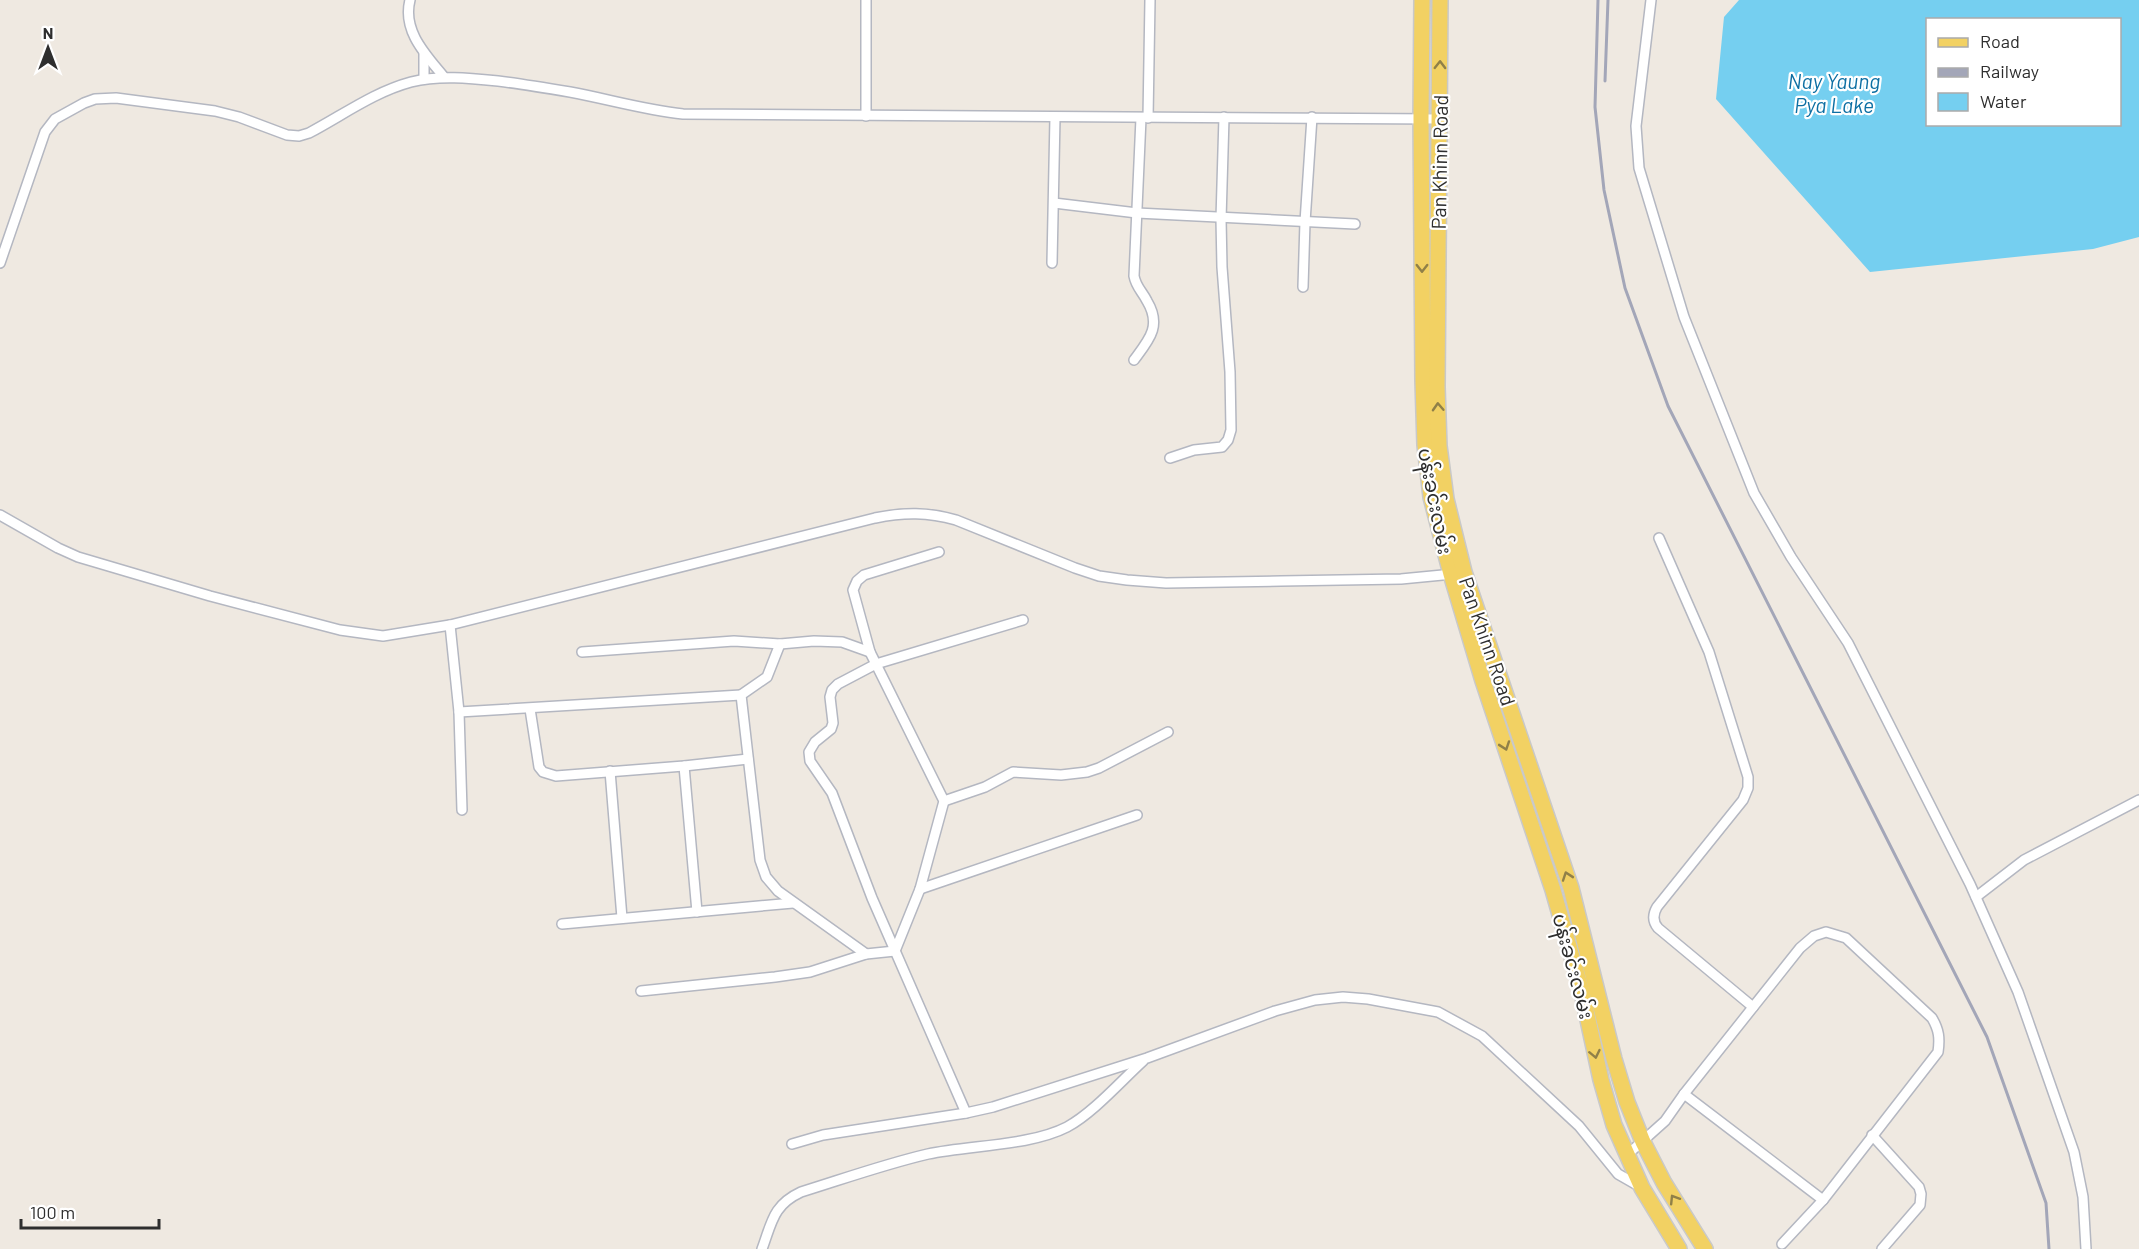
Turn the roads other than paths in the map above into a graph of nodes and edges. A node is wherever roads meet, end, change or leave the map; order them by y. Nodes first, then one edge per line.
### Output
1 (410, 0) edge
2 (866, 0) edge
3 (1150, 0) edge
4 (1422, 0) edge
5 (1440, 0) edge
6 (1651, 0) edge
7 (424, 54) junction
8 (444, 77) junction
9 (424, 79) junction
10 (866, 116) junction
11 (1055, 117) junction
12 (1224, 117) junction
13 (1312, 117) junction
14 (1144, 118) junction
15 (1420, 118) junction
16 (1439, 119) junction
17 (1054, 203) junction
18 (1137, 213) junction
19 (1221, 219) junction
20 (1305, 222) junction
21 (1355, 224) dead end
22 (0, 263) edge
23 (1052, 263) dead end
24 (1303, 287) dead end
25 (1134, 360) dead end
26 (1170, 458) dead end
27 (0, 515) edge
28 (1659, 538) dead end
29 (939, 552) dead end
30 (1457, 573) junction
31 (1023, 620) dead end
32 (450, 625) junction
33 (780, 644) junction
34 (582, 652) dead end
35 (870, 652) junction
36 (876, 664) junction
37 (741, 695) junction
38 (530, 709) junction
39 (459, 712) junction
40 (1168, 732) dead end
41 (748, 759) junction
42 (684, 766) junction
43 (610, 771) junction
44 (2139, 800) edge
45 (944, 801) junction
46 (462, 810) dead end
47 (1137, 815) dead end
48 (920, 890) junction
49 (1976, 897) junction
50 (793, 903) junction
51 (697, 912) junction
52 (622, 918) junction
53 (562, 924) dead end
54 (895, 951) junction
55 (866, 954) junction
56 (641, 991) dead end
57 (1753, 1007) junction
58 (1147, 1058) junction
59 (1684, 1094) junction
60 (966, 1113) junction
61 (1872, 1135) junction
62 (1643, 1142) junction
63 (792, 1144) dead end
64 (1627, 1155) junction
65 (1642, 1188) junction
66 (1823, 1200) junction
67 (1782, 1244) dead end
68 (762, 1249) edge
69 (1679, 1249) edge
70 (1705, 1249) edge
71 (1882, 1249) edge
72 (2086, 1249) edge

1 - 7 street
2 - 10 street
3 - 14 street
4 - 15 main road, ပန်းခင်းလမ်း
16 -> 5 main road, Pan Khinn Road
6 - 49 street
7 - 8 street
7 - 9 street
8 - 9 street
8 - 10 street
9 - 22 street
10 - 11 street
11 - 14 street
11 - 17 street
12 - 13 street
12 - 14 street
12 - 19 street
13 - 15 street
13 - 20 street
14 - 18 street
15 - 16 street
15 -> 30 main road, ပန်းခင်းလမ်း
30 -> 16 main road, Pan Khinn Road
17 - 18 street
17 - 23 street
18 - 19 street
18 - 25 street
19 - 20 street
19 - 26 street
20 - 21 street
20 - 24 street
27 - 32 street
28 - 57 street
29 - 35 street
30 - 32 street
62 -> 30 main road, Pan Khinn Road
30 -> 64 main road, ပန်းခင်းလမ်း
31 - 36 street
32 - 39 street
33 - 34 street
33 - 35 street
33 - 37 street
35 - 36 street
36 - 45 street
36 - 54 street
37 - 38 street
37 - 41 street
38 - 39 street
38 - 43 street
39 - 46 street
40 - 45 street
41 - 42 street
41 - 50 street
42 - 43 street
42 - 51 street
43 - 52 street
44 - 49 street
45 - 48 street
47 - 48 street
48 - 54 street
49 - 72 street
50 - 51 street
50 - 55 street
51 - 52 street
52 - 53 street
54 - 55 street
54 - 60 street
55 - 56 street
57 - 59 street
57 - 61 street
58 - 60 street
58 - 65 street
58 - 68 street
59 - 62 street
59 - 66 street
60 - 63 street
61 - 66 street
61 - 71 street
62 - 64 street
70 -> 62 main road, Pan Khinn Road
64 - 65 main road, ပန်းခင်းလမ်း
65 - 69 main road, ပန်းခင်းလမ်း
66 - 67 street

